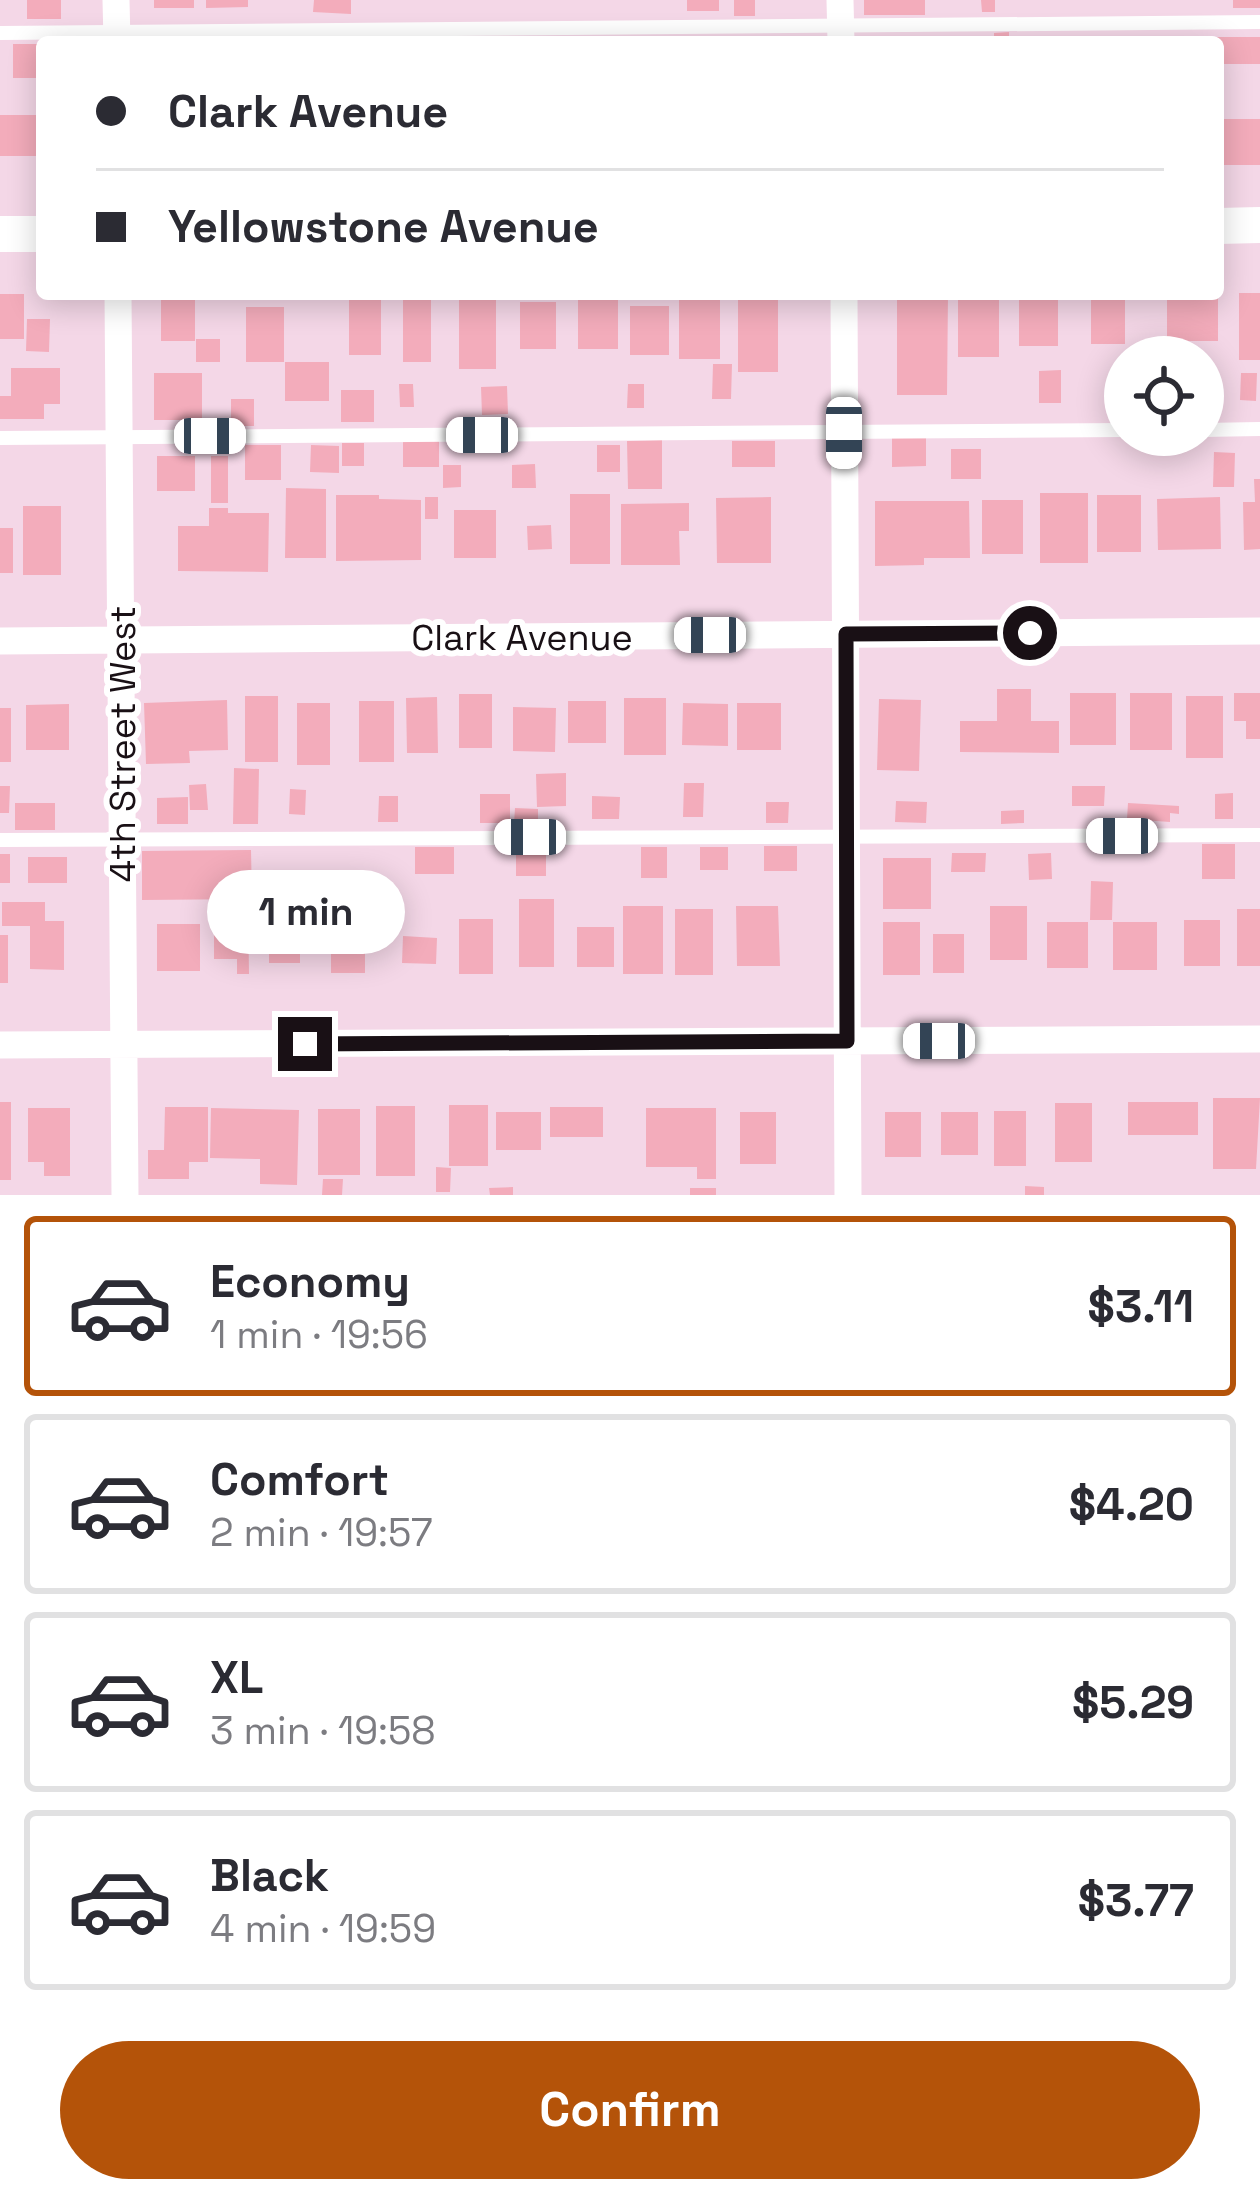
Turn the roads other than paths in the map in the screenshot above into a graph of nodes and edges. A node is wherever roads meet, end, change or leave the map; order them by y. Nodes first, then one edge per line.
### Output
1 (116, 0) edge
2 (1260, 22) edge
3 (841, 23) edge
4 (0, 33) edge
5 (88, 36) edge
6 (117, 36) edge
7 (169, 36) edge
8 (1260, 225) edge
9 (1224, 226) edge
10 (0, 234) edge
11 (36, 234) edge
12 (118, 300) edge
13 (844, 300) edge
14 (1260, 429) edge
15 (1104, 430) edge
16 (1224, 430) edge
17 (844, 433) junction
18 (120, 437) junction
19 (0, 438) edge
20 (1260, 631) edge
21 (846, 634) junction
22 (121, 640) junction
23 (0, 641) edge
24 (1260, 835) edge
25 (847, 836) junction
26 (123, 838) junction
27 (0, 840) edge
28 (1260, 1039) edge
29 (847, 1041) junction
30 (124, 1045) junction
31 (0, 1046) edge
32 (125, 1195) edge
33 (848, 1195) edge

1 - 6 street
2 - 3 lane
3 - 7 lane
4 - 5 lane
8 - 9 street
10 - 11 street
12 - 18 street, 4th Street West
13 - 17 street
14 - 16 lane
15 - 17 lane
17 - 18 lane
17 - 21 street
18 - 19 lane
18 - 22 street, 4th Street West
20 - 21 street, Clark Avenue
21 - 22 street, Clark Avenue
21 - 25 street
22 - 23 street, Clark Avenue
22 - 26 street, 4th Street West
24 - 25 lane
25 - 26 lane
25 - 29 street
26 - 27 lane
26 - 30 street, 4th Street West
28 - 29 street
29 - 30 street
29 - 33 street
30 - 31 street
30 - 32 street, 4th Street West

